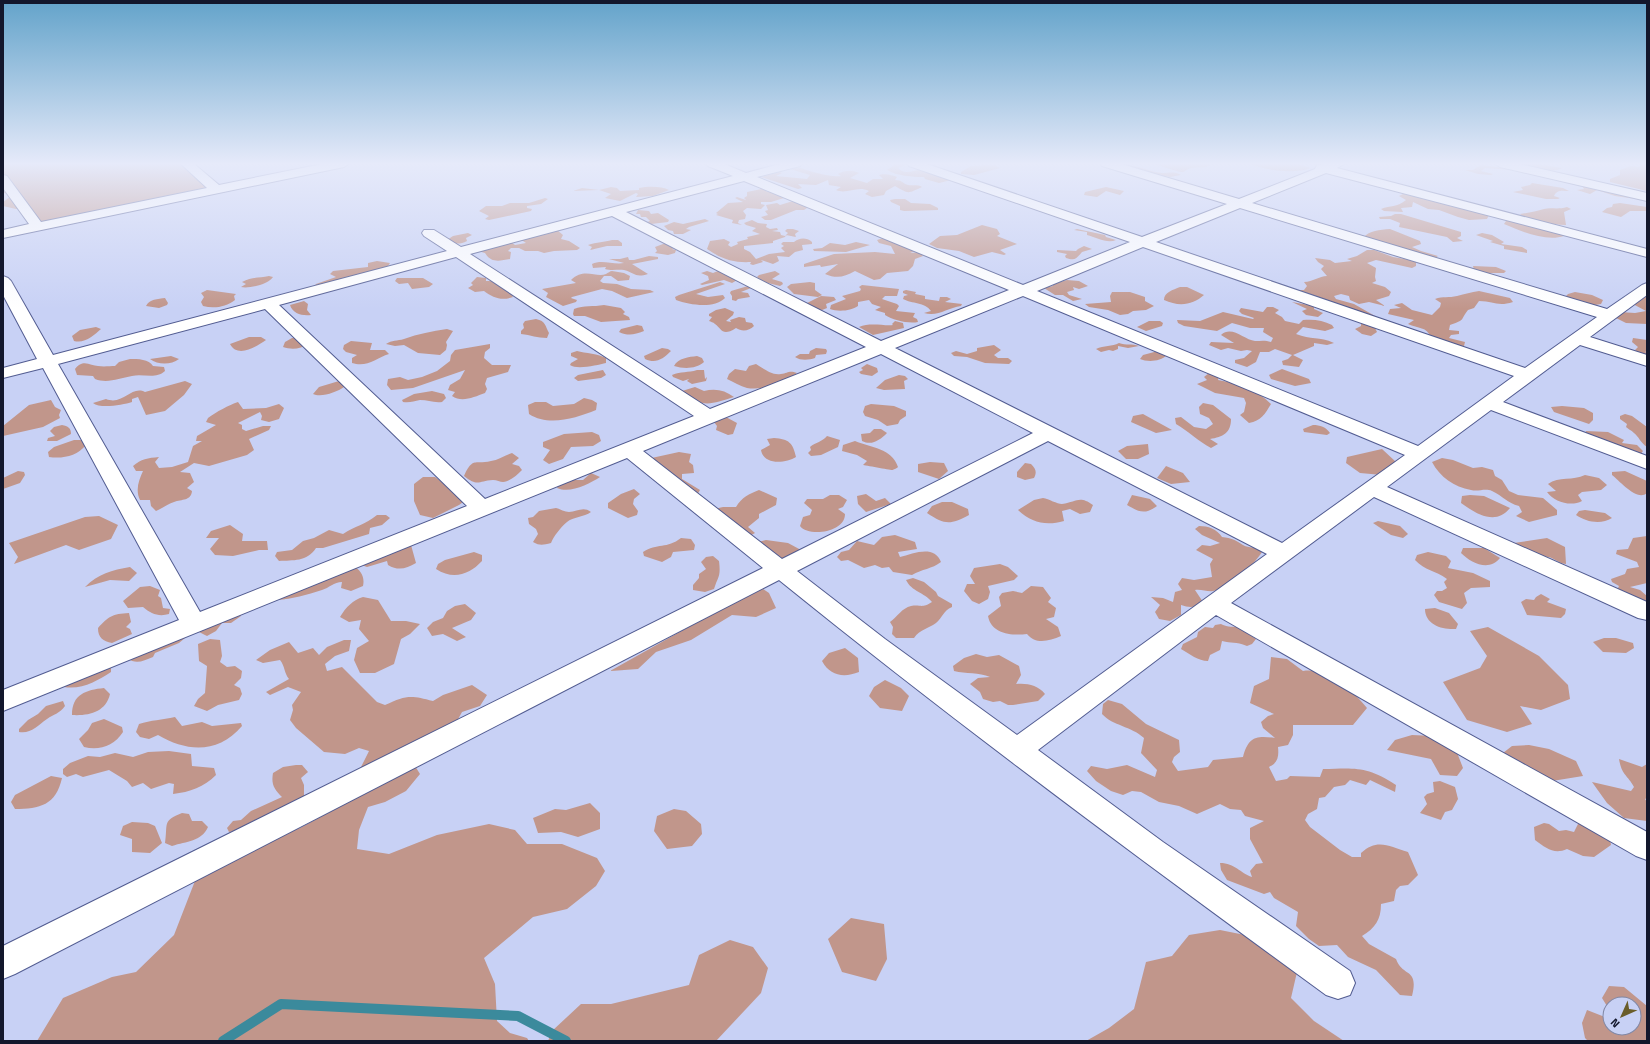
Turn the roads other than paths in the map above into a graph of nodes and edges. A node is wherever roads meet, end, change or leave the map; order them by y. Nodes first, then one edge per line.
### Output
1 (27, 212) edge
2 (109, 212) edge
3 (610, 212) edge
4 (614, 212) edge
5 (832, 212) edge
6 (1055, 212) edge
7 (1218, 212) edge
8 (1269, 212) edge
9 (1496, 212) edge
10 (38, 226) junction
11 (3, 234) edge
12 (429, 234) dead end
13 (1143, 242) junction
14 (459, 252) junction
15 (1647, 254) edge
16 (3, 281) edge
17 (1647, 288) edge
18 (1023, 290) junction
19 (268, 303) junction
20 (1609, 314) junction
21 (1578, 339) junction
22 (881, 348) junction
23 (48, 361) junction
24 (1647, 361) edge
25 (3, 373) edge
26 (1527, 374) junction
27 (1489, 403) junction
28 (709, 417) junction
29 (1048, 433) junction
30 (628, 449) junction
31 (1421, 454) junction
32 (1647, 463) edge
33 (1373, 488) junction
34 (482, 508) junction
35 (1283, 553) junction
36 (780, 569) junction
37 (1216, 605) junction
38 (1647, 612) edge
39 (194, 624) junction
40 (3, 701) edge
41 (1018, 750) junction
42 (1647, 847) edge
43 (3, 963) edge
44 (1338, 983) dead end

1 - 10 street
2 - 10 street
3 - 14 street
4 - 22 street
5 - 18 street
6 - 13 street
7 - 13 street
8 - 20 street
9 - 15 street
10 - 11 street
12 - 14 street
13 - 18 street
13 - 26 street
14 - 19 street
14 - 28 street
16 - 23 street
17 - 20 street
18 - 22 street
18 - 31 street
19 - 23 street
19 - 34 street
20 - 21 street
21 - 24 street
21 - 26 street
22 - 28 street
22 - 29 street
23 - 25 street
23 - 39 street
26 - 27 street
27 - 31 street
27 - 32 street
28 - 30 street
29 - 35 street
29 - 36 street
30 - 34 street
30 - 36 street
31 - 33 street
33 - 35 street
33 - 38 street
34 - 39 street
35 - 37 street
36 - 41 street
36 - 43 street
37 - 41 street
37 - 42 street
39 - 40 street
41 - 44 street

